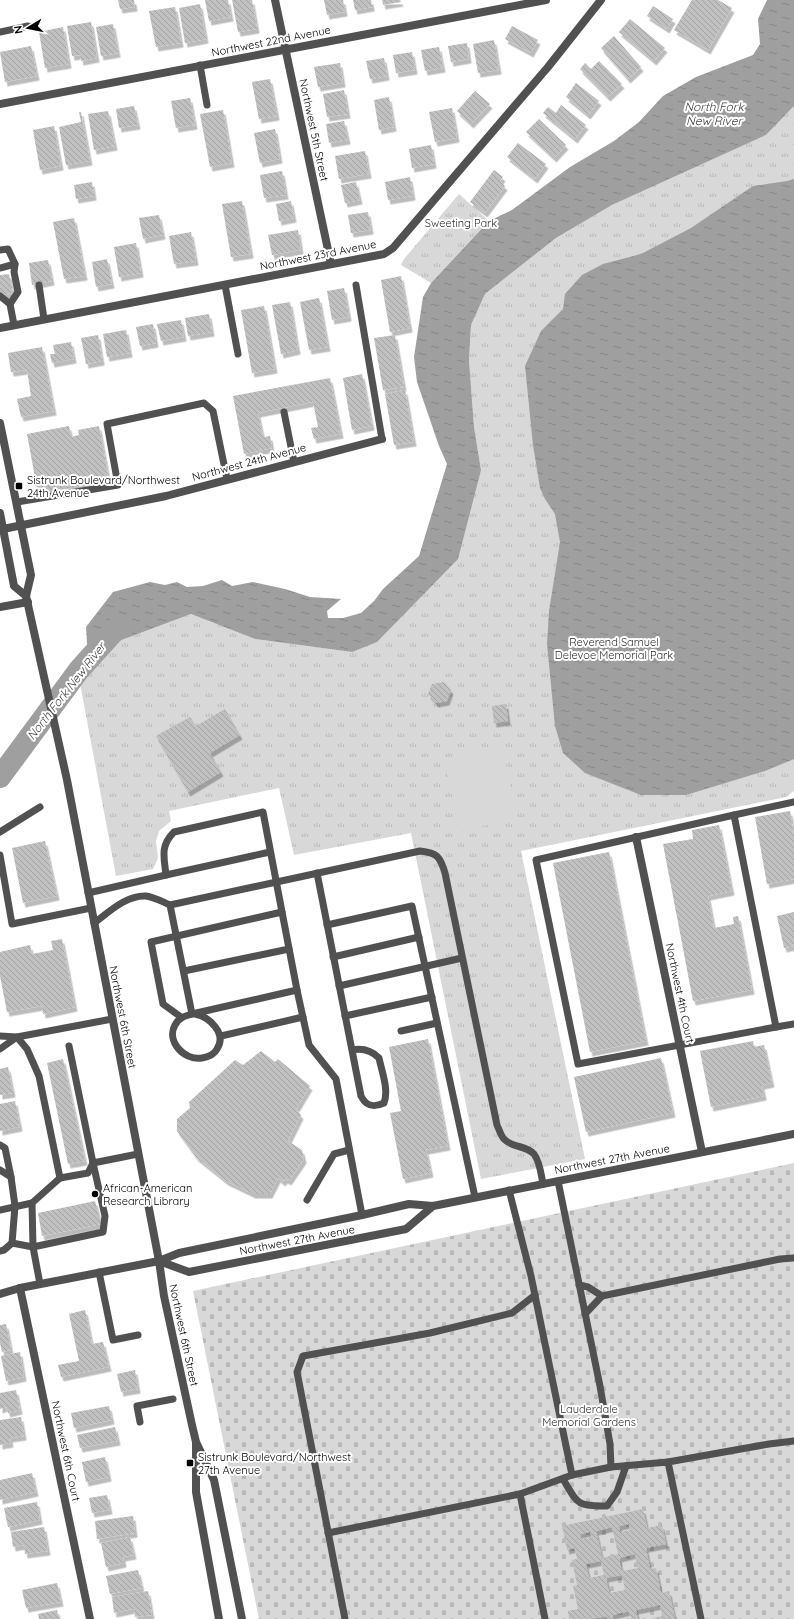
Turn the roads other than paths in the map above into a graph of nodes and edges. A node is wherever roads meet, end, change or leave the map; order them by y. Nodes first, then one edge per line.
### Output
1 (275, 0) edge
2 (546, 0) edge
3 (601, 0) edge
4 (28, 26) dead end
5 (0, 32) edge
6 (285, 49) junction
7 (200, 65) junction
8 (0, 103) edge
9 (207, 105) dead end
10 (0, 250) edge
11 (15, 264) junction
12 (331, 264) junction
13 (0, 268) edge
14 (225, 284) junction
15 (39, 285) dead end
16 (356, 285) dead end
17 (0, 296) edge
18 (10, 304) junction
19 (44, 319) junction
20 (14, 325) junction
21 (0, 328) edge
22 (238, 354) dead end
23 (284, 412) dead end
24 (0, 423) edge
25 (382, 439) joint
26 (294, 462) junction
27 (227, 479) junction
28 (16, 502) junction
29 (0, 513) edge
30 (21, 525) junction
31 (3, 529) junction
32 (27, 599) junction
33 (0, 607) edge
34 (794, 802) edge
35 (40, 807) dead end
36 (734, 815) junction
37 (0, 832) edge
38 (636, 838) junction
39 (270, 852) junction
40 (0, 855) edge
41 (317, 873) junction
42 (166, 875) junction
43 (276, 882) junction
44 (88, 893) junction
45 (170, 905) junction
46 (91, 908) junction
47 (282, 912) junction
48 (94, 924) junction
49 (327, 925) junction
50 (177, 937) junction
51 (419, 937) junction
52 (289, 948) junction
53 (333, 957) junction
54 (462, 958) junction
55 (425, 965) junction
56 (184, 972) junction
57 (339, 986) junction
58 (298, 990) junction
59 (432, 997) junction
60 (192, 1014) junction
61 (345, 1016) junction
62 (181, 1017) junction
63 (303, 1017) junction
64 (112, 1019) junction
65 (438, 1023) junction
66 (794, 1024) edge
67 (776, 1027) junction
68 (401, 1031) dead end
69 (0, 1036) edge
70 (221, 1036) junction
71 (16, 1037) junction
72 (679, 1045) junction
73 (69, 1046) dead end
74 (0, 1049) edge
75 (352, 1050) junction
76 (794, 1134) edge
77 (0, 1145) edge
78 (349, 1150) junction
79 (702, 1152) junction
80 (138, 1154) junction
81 (93, 1163) junction
82 (0, 1170) edge
83 (11, 1177) junction
84 (60, 1178) junction
85 (558, 1181) junction
86 (543, 1184) junction
87 (509, 1190) junction
88 (475, 1198) junction
89 (307, 1200) dead end
90 (32, 1203) junction
91 (15, 1206) junction
92 (433, 1206) junction
93 (0, 1210) edge
94 (362, 1216) junction
95 (12, 1243) junction
96 (33, 1247) junction
97 (0, 1251) edge
98 (794, 1258) edge
99 (159, 1260) junction
100 (99, 1272) junction
101 (40, 1284) junction
102 (579, 1285) junction
103 (20, 1288) junction
104 (0, 1294) edge
105 (535, 1295) junction
106 (602, 1296) junction
107 (585, 1314) junction
108 (138, 1335) dead end
109 (173, 1399) dead end
110 (140, 1422) dead end
111 (794, 1441) edge
112 (196, 1442) junction
113 (668, 1462) junction
114 (626, 1466) junction
115 (611, 1467) junction
116 (572, 1475) junction
117 (563, 1479) junction
118 (520, 1494) junction
119 (328, 1534) junction
120 (90, 1619) edge
121 (219, 1619) edge
122 (242, 1619) edge
123 (345, 1619) edge
124 (545, 1619) edge
125 (701, 1619) edge

1 - 6 street, Northwest 5th Street
2 - 6 street, Northwest 22nd Avenue
3 - 12 street, Northwest 23rd Avenue
4 - 5 lane
6 - 7 street, Northwest 22nd Avenue
6 - 12 street, Northwest 5th Street
7 - 8 street, Northwest 22nd Avenue
7 - 9 lane
10 - 11 lane
11 - 13 lane
11 - 18 lane
12 - 14 street, Northwest 23rd Avenue
14 - 19 street, Northwest 23rd Avenue
14 - 22 lane
15 - 19 lane
16 - 25 lane
17 - 18 lane
18 - 20 lane
19 - 20 street, Northwest 23rd Avenue
20 - 21 street, Northwest 23rd Avenue
23 - 26 lane
24 - 28 street, Northwest 6th Street
25 - 26 street, Northwest 24th Avenue
26 - 27 street, Northwest 24th Avenue
27 - 28 lane
27 - 30 street, Northwest 24th Avenue
28 - 30 street, Northwest 6th Street
29 - 31 street, Northwest 6th Street
30 - 31 street, Northwest 24th Avenue
30 - 32 street, Northwest 6th Street
31 - 32 street, Northwest 6th Street
32 - 33 street
32 - 44 street, Northwest 6th Street
34 - 36 lane
35 - 37 lane
36 - 38 lane
36 - 67 lane
38 - 72 street, Northwest 4th Court
38 - 72 lane
39 - 42 lane
39 - 42 lane
39 - 43 lane
40 - 46 lane
41 - 43 lane
41 - 49 lane
41 - 54 lane
42 - 44 lane
43 - 45 lane
43 - 47 lane
44 - 46 street, Northwest 6th Street
45 - 48 lane
45 - 50 lane
46 - 48 street, Northwest 6th Street
47 - 50 lane
47 - 52 lane
48 - 64 street, Northwest 6th Street
49 - 51 lane
49 - 53 lane
50 - 56 lane
50 - 62 lane
51 - 53 lane
51 - 55 lane
52 - 56 lane
52 - 58 lane
53 - 57 lane
54 - 55 lane
54 - 86 lane
55 - 57 lane
55 - 59 lane
56 - 60 lane
57 - 61 lane
58 - 60 lane
58 - 63 lane
59 - 61 lane
59 - 65 lane
60 - 62 lane
60 - 70 lane
61 - 75 lane
62 - 70 lane
63 - 70 lane
63 - 78 lane
64 - 71 lane
64 - 80 street, Northwest 6th Street
65 - 68 lane
65 - 88 lane
66 - 67 lane
67 - 72 lane
69 - 71 lane
71 - 74 lane
71 - 84 lane
72 - 79 street, Northwest 4th Court
73 - 81 lane
75 - 75 lane
76 - 79 street, Northwest 27th Avenue
77 - 83 lane
78 - 89 lane
78 - 94 lane
79 - 85 street, Northwest 27th Avenue
80 - 81 lane
80 - 99 street, Northwest 6th Street
81 - 84 lane
81 - 96 lane
82 - 83 lane
83 - 91 lane
84 - 90 lane
85 - 86 street, Northwest 27th Avenue
85 - 102 lane
86 - 87 street, Northwest 27th Avenue
87 - 88 street, Northwest 27th Avenue
87 - 105 lane
88 - 92 street, Northwest 27th Avenue
90 - 91 lane
90 - 96 lane
91 - 93 lane
91 - 95 lane
92 - 94 street, Northwest 27th Avenue
92 - 99 street, Northwest 27th Avenue
94 - 99 street, Northwest 27th Avenue
95 - 96 lane
95 - 97 lane
96 - 101 lane
98 - 106 lane
99 - 100 street, Northwest 27th Avenue
99 - 112 street, Northwest 6th Street
100 - 101 street, Northwest 27th Avenue
100 - 108 lane
101 - 103 street, Northwest 27th Avenue
102 - 106 lane
102 - 107 lane
103 - 104 street, Northwest 27th Avenue
103 - 120 street, Northwest 6th Court
105 - 116 lane
105 - 119 lane
106 - 107 lane
107 - 115 lane
109 - 110 lane
111 - 113 lane
112 - 121 street, Northwest 6th Street
112 - 122 street, Northwest 6th Street
113 - 114 lane
113 - 125 lane
114 - 115 lane
114 - 117 lane
115 - 116 lane
116 - 117 lane
117 - 118 lane
118 - 119 lane
118 - 124 lane
119 - 123 lane

